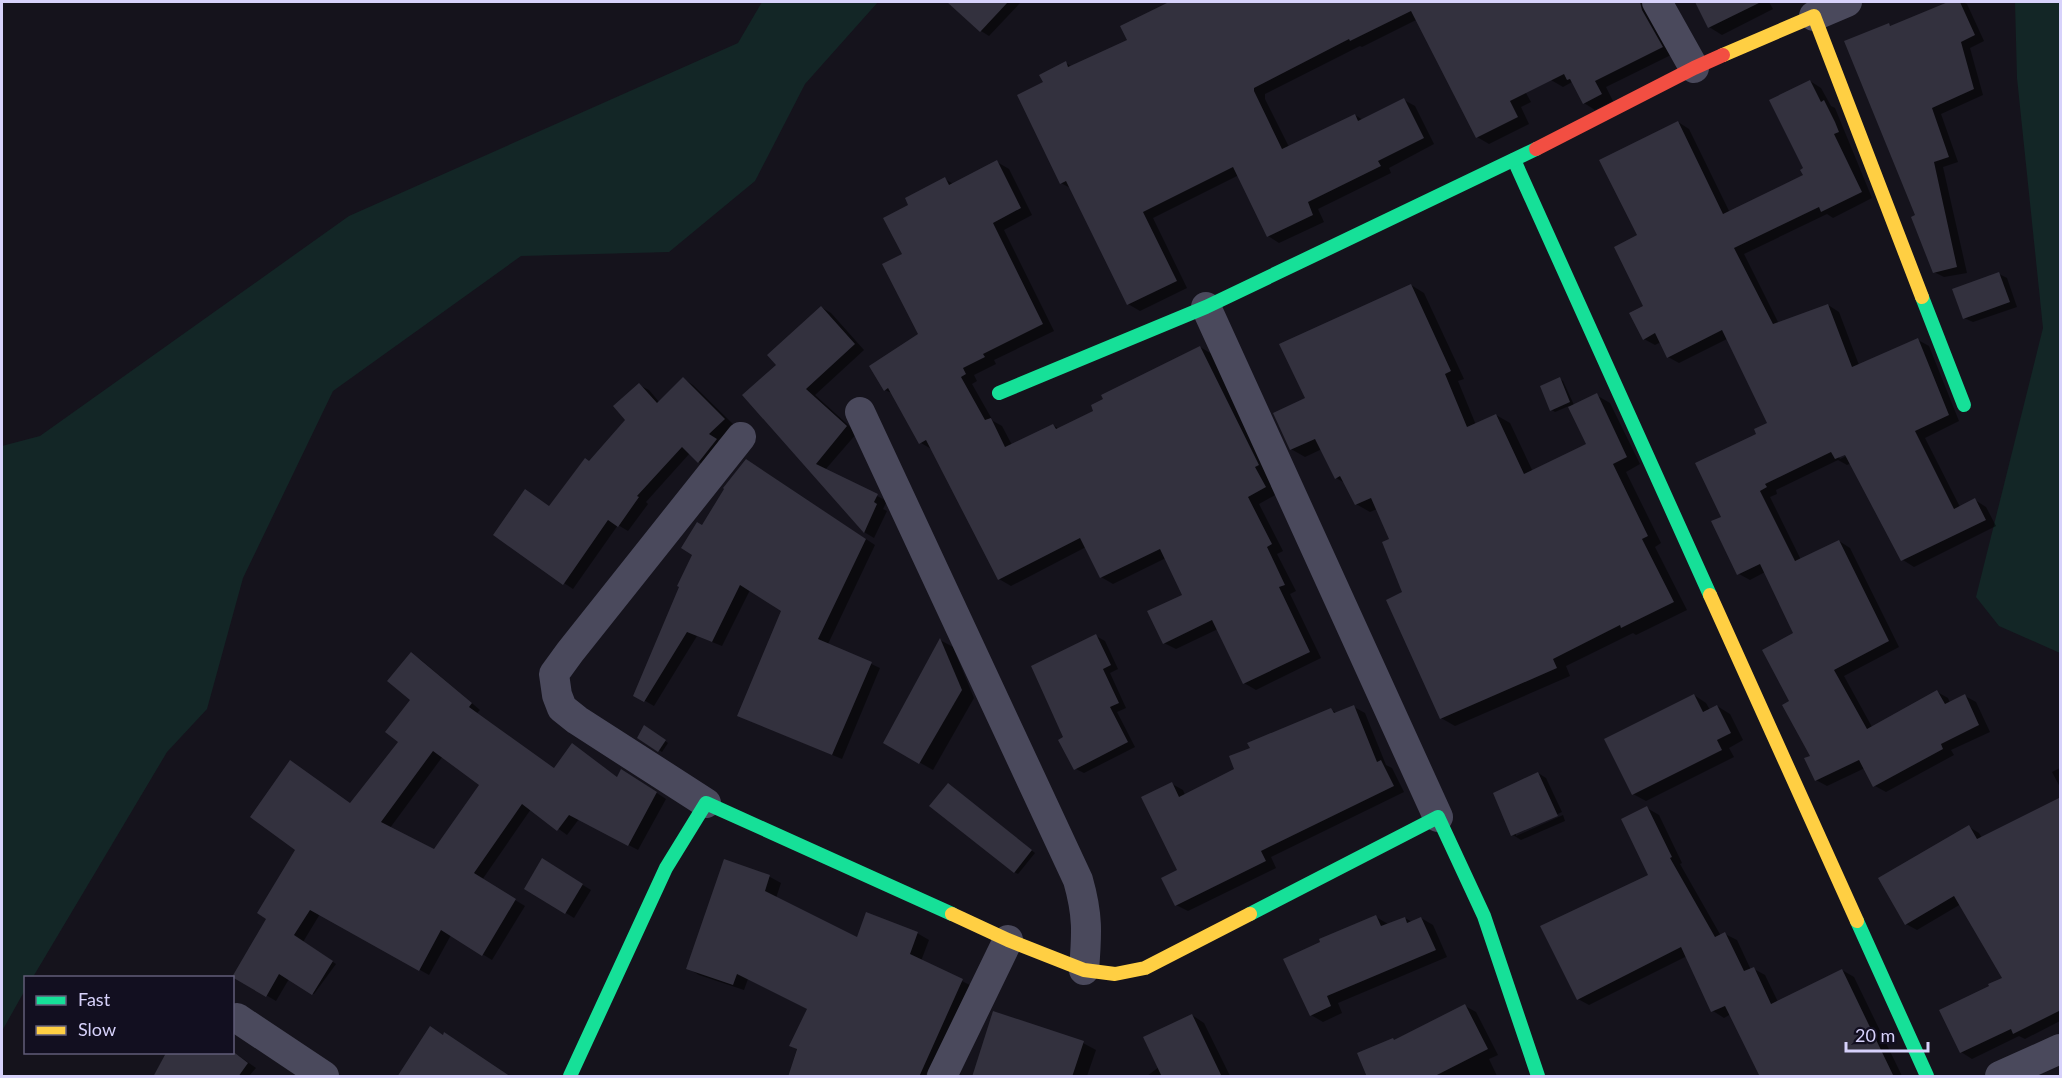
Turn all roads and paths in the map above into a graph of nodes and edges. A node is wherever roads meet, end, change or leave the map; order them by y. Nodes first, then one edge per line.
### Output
1 (1657, 2) edge
2 (1847, 2) edge
3 (1814, 16) junction
4 (1694, 68) junction
5 (1514, 160) junction
6 (1206, 307) junction
7 (999, 393) dead end
8 (1964, 405) dead end
9 (860, 412) dead end
10 (741, 437) dead end
11 (706, 803) junction
12 (1438, 817) junction
13 (1008, 940) junction
14 (1084, 969) junction
15 (237, 1018) dead end
16 (2061, 1049) edge
17 (324, 1077) edge
18 (570, 1077) edge
19 (942, 1077) edge
20 (1538, 1077) edge
21 (1927, 1077) edge
22 (2000, 1077) edge

1 - 4 street
2 - 3 street
3 - 4 street
3 - 8 street
4 - 5 street
5 - 6 street
5 - 21 street
6 - 7 street
6 - 12 street
9 - 14 street
10 - 11 street
11 - 13 street
11 - 18 street
12 - 14 street
12 - 20 street
13 - 14 street
13 - 19 street
15 - 17 street
16 - 22 street

